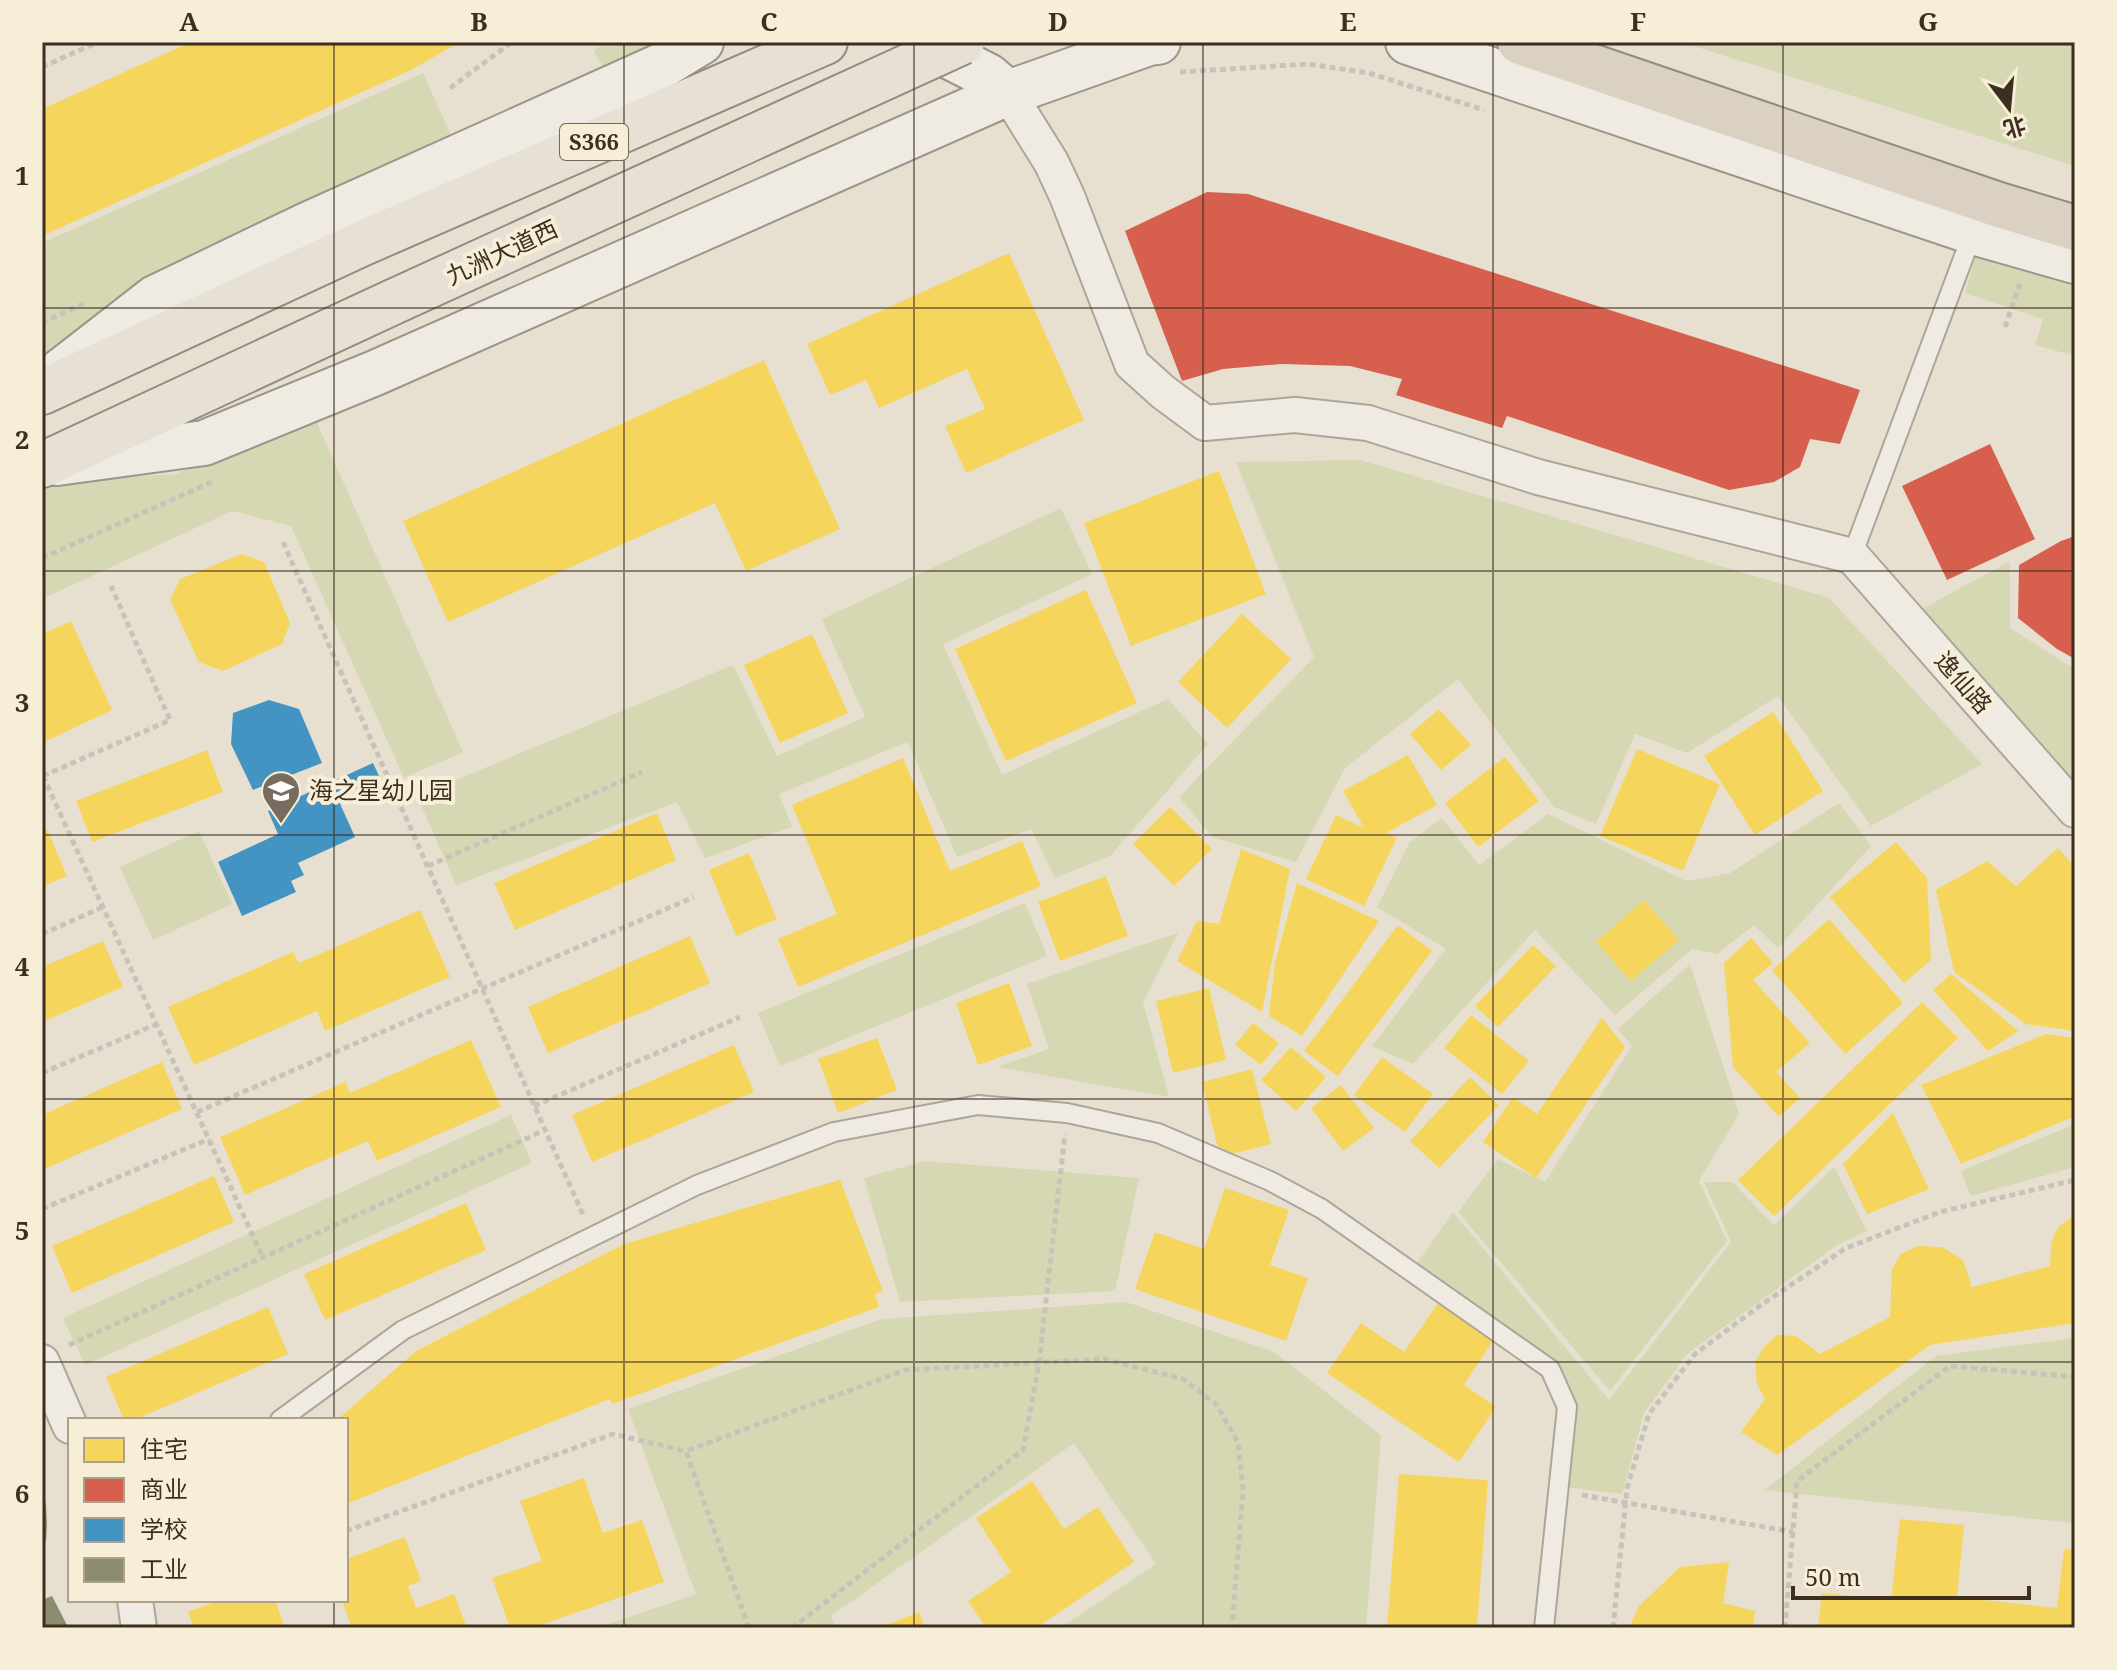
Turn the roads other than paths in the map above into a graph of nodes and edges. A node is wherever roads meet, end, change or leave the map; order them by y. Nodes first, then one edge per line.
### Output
1 (701, 42) edge
2 (825, 42) edge
3 (921, 42) edge
4 (962, 42) edge
5 (1408, 42) edge
6 (1520, 42) edge
7 (1592, 42) edge
8 (1165, 57) edge
9 (1008, 93) junction
10 (2075, 201) edge
11 (2075, 228) edge
12 (1973, 232) junction
13 (2075, 261) edge
14 (42, 386) edge
15 (42, 392) edge
16 (42, 465) edge
17 (1852, 556) junction
18 (2075, 810) edge
19 (49, 1374) edge
20 (283, 1418) edge
21 (68, 1421) edge
22 (135, 1602) edge
23 (139, 1628) edge
24 (1544, 1628) edge

1 - 14 main road
2 - 15 main road, S366
3 - 9 main road
4 - 16 main road, 九洲大道西, bridge
5 - 12 main road
6 - 11 highway
7 - 10 highway
8 - 9 main road
9 - 16 main road
9 - 17 street
12 - 13 main road
12 - 17 lane
17 - 18 street, 逸仙路
19 - 21 street
20 - 24 lane
22 - 23 street

